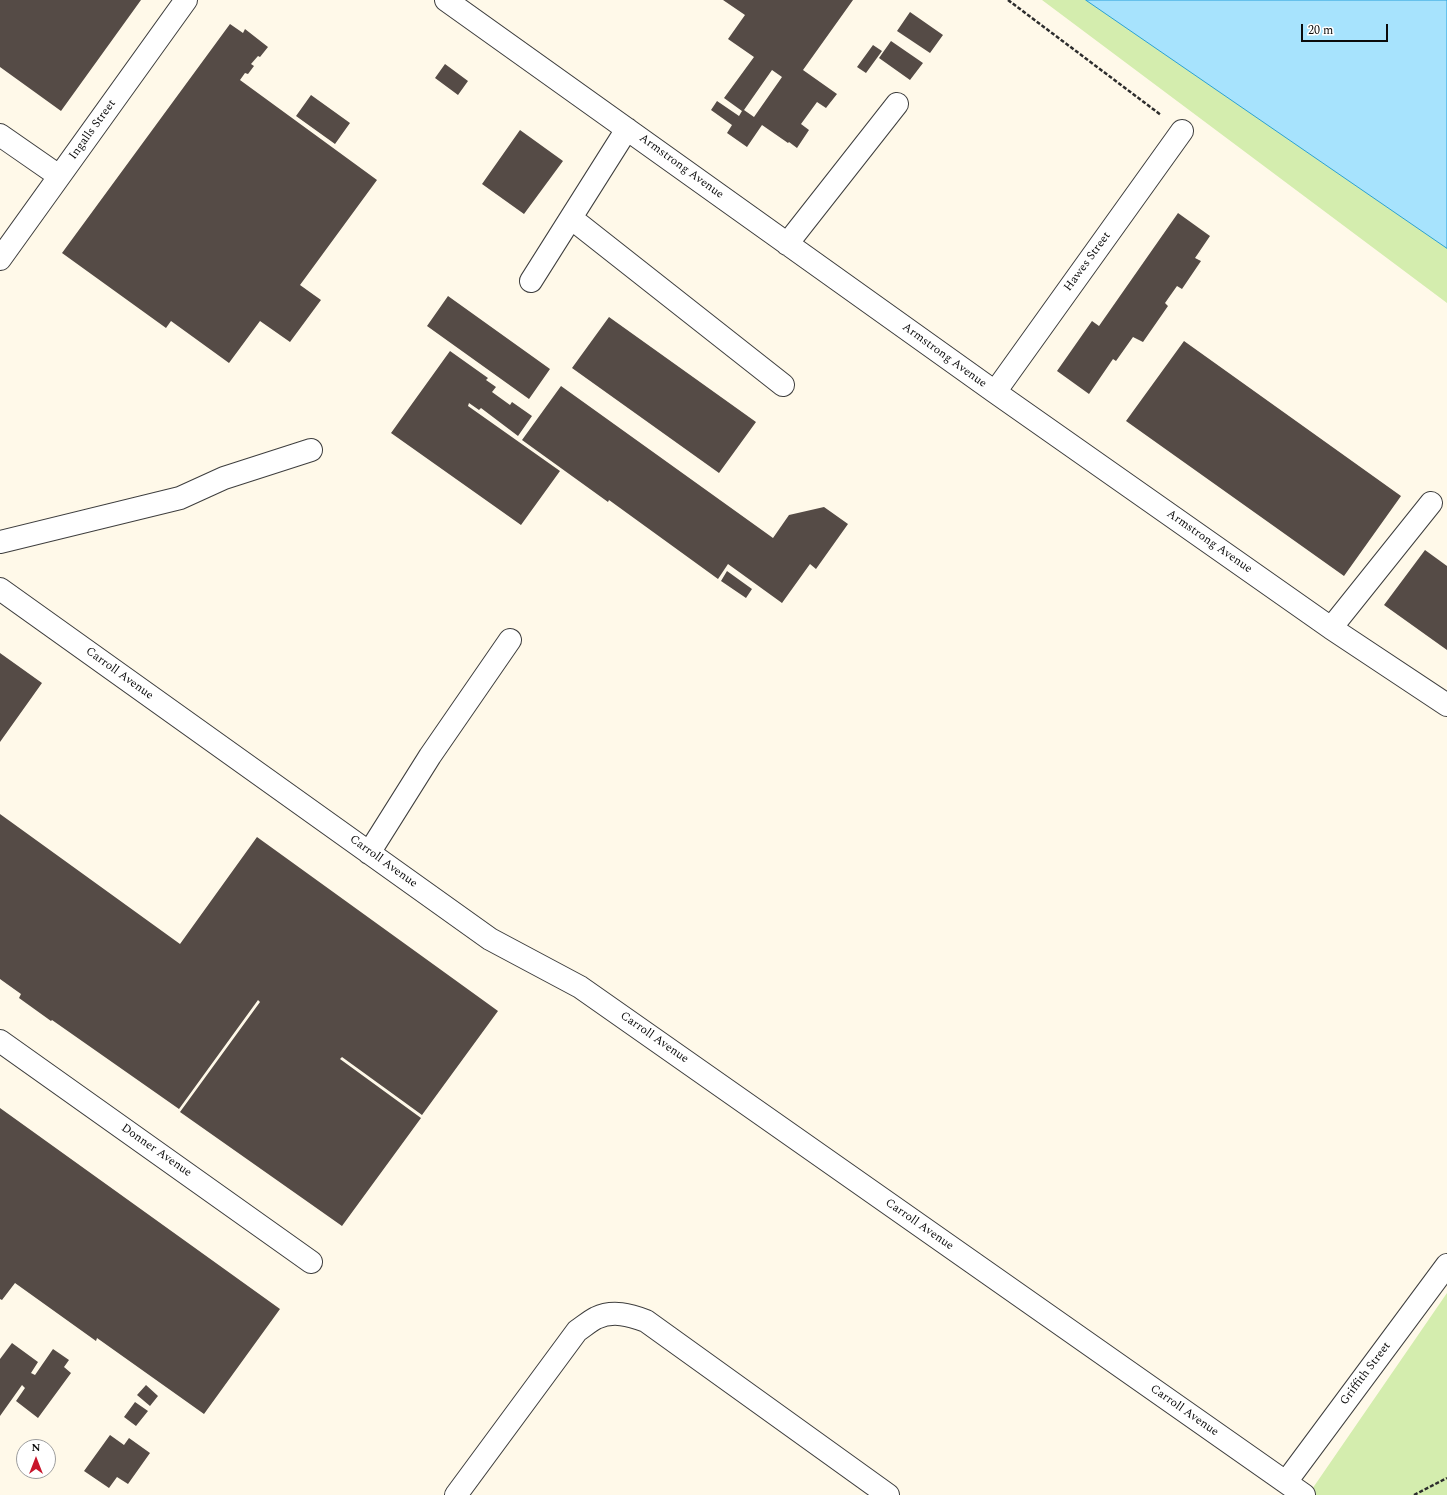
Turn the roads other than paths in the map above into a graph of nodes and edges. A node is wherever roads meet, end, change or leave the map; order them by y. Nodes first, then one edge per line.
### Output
1 (186, 0) edge
2 (446, 0) edge
3 (897, 104) dead end
4 (627, 129) junction
5 (1182, 131) road end
6 (0, 135) edge
7 (60, 176) junction
8 (571, 218) junction
9 (787, 244) junction
10 (0, 259) edge
11 (531, 281) dead end
12 (783, 385) dead end
13 (995, 392) junction
14 (311, 450) dead end
15 (1431, 503) dead end
16 (0, 542) edge
17 (0, 589) edge
18 (1331, 628) junction
19 (510, 640) dead end
20 (1447, 705) edge
21 (369, 852) junction
22 (0, 1041) edge
23 (311, 1262) dead end
24 (1447, 1265) edge
25 (1286, 1482) junction
26 (456, 1495) edge
27 (888, 1495) edge
28 (1304, 1495) edge

1 - 7 street, Ingalls Street
2 - 4 street, Armstrong Avenue
3 - 9 street
4 - 8 street
4 - 9 street, Armstrong Avenue
5 - 13 street, Hawes Street
6 - 7 street
7 - 10 street, Ingalls Street
8 - 11 street
8 - 12 street
9 - 13 street, Armstrong Avenue
13 - 18 street, Armstrong Avenue
14 - 16 street
15 - 18 street
17 - 21 street, Carroll Avenue
18 - 20 street, Armstrong Avenue
19 - 21 street
21 - 25 street, Carroll Avenue
22 - 23 street, Donner Avenue
24 - 25 street, Griffith Street
25 - 28 street, Carroll Avenue
26 - 27 street

